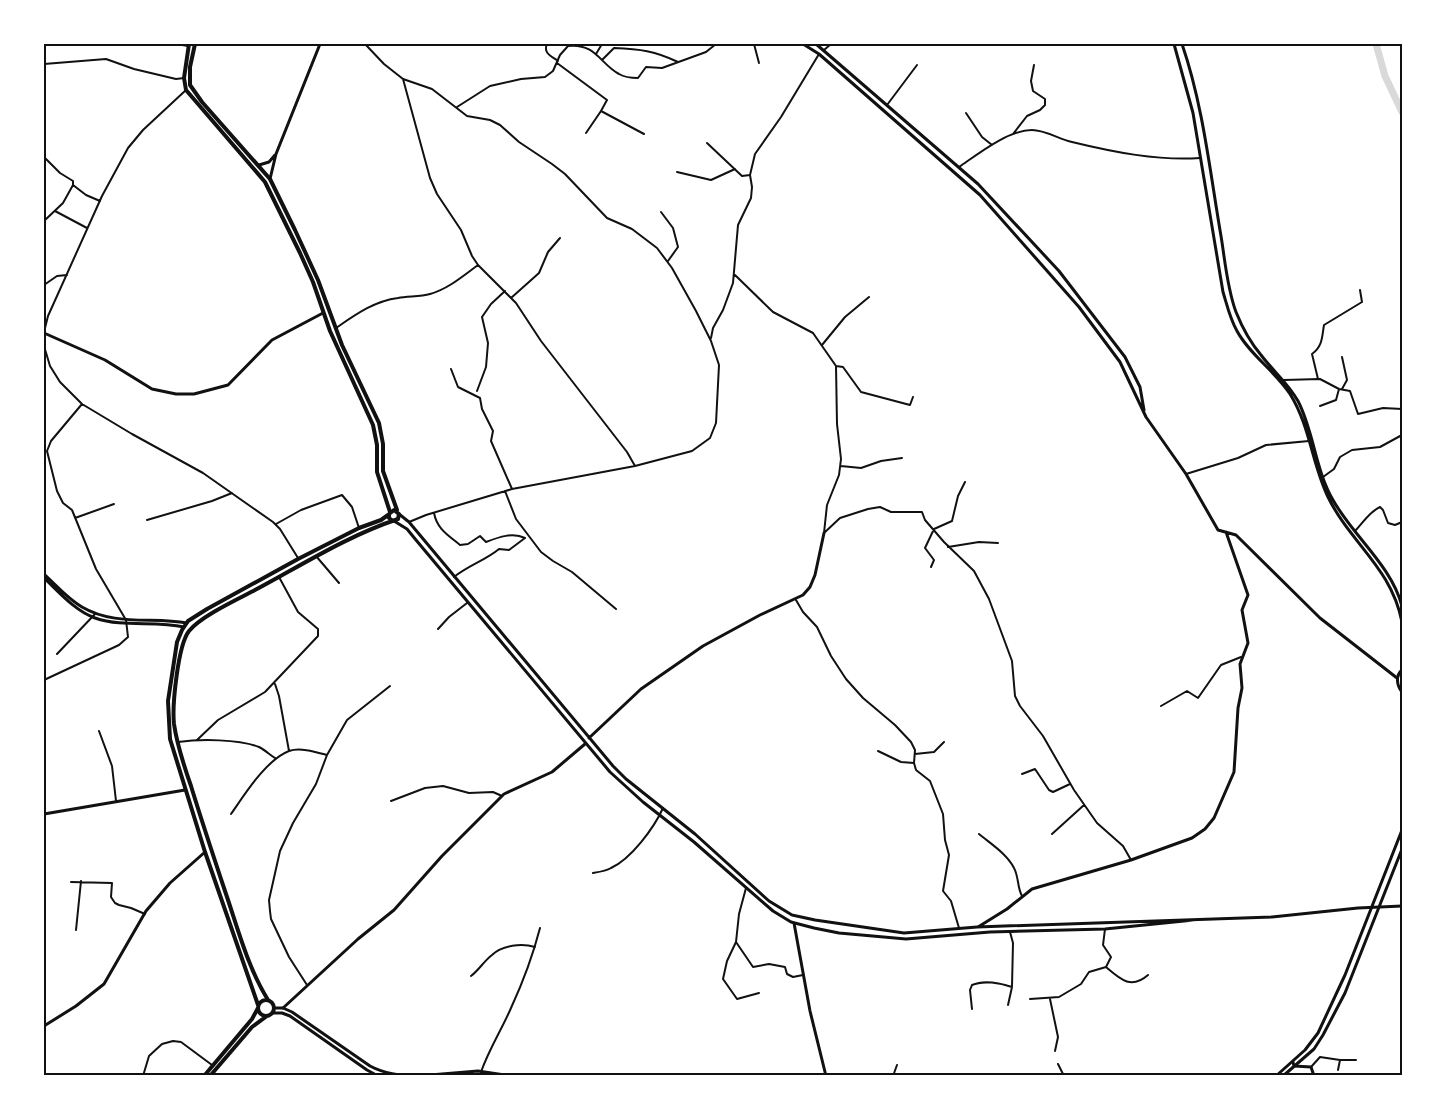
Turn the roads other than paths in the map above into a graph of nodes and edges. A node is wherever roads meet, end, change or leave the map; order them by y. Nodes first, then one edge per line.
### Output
1 (176, 44) edge
2 (195, 44) edge
3 (320, 44) edge
4 (365, 44) edge
5 (547, 44) edge
6 (602, 44) edge
7 (716, 44) edge
8 (754, 44) edge
9 (803, 44) edge
10 (816, 44) edge
11 (831, 44) edge
12 (1174, 44) edge
13 (1182, 44) edge
14 (188, 45) edge
15 (825, 50) junction
16 (596, 54) junction
17 (819, 54) junction
18 (603, 59) junction
19 (558, 62) junction
20 (678, 62) junction
21 (759, 63) dead end
22 (44, 64) edge
23 (917, 64) dead end
24 (1034, 64) dead end
25 (184, 78) junction
26 (403, 79) junction
27 (186, 90) junction
28 (887, 105) junction
29 (457, 107) junction
30 (601, 111) junction
31 (966, 113) dead end
32 (586, 133) dead end
33 (644, 134) dead end
34 (1013, 134) junction
35 (707, 143) dead end
36 (992, 145) junction
37 (276, 154) junction
38 (44, 157) edge
39 (1200, 158) junction
40 (259, 165) junction
41 (958, 167) junction
42 (735, 169) junction
43 (677, 172) dead end
44 (750, 176) junction
45 (270, 179) junction
46 (73, 185) junction
47 (100, 201) junction
48 (55, 212) junction
49 (661, 212) dead end
50 (44, 221) edge
51 (88, 228) junction
52 (560, 238) dead end
53 (668, 261) junction
54 (478, 265) junction
55 (734, 274) junction
56 (67, 275) junction
57 (44, 285) edge
58 (1360, 290) dead end
59 (505, 291) junction
60 (869, 297) dead end
61 (511, 298) junction
62 (323, 312) junction
63 (335, 329) junction
64 (44, 333) edge
65 (711, 341) junction
66 (822, 345) junction
67 (44, 346) edge
68 (1342, 357) dead end
69 (836, 366) junction
70 (451, 369) dead end
71 (1284, 380) junction
72 (1318, 380) junction
73 (1340, 389) junction
74 (477, 391) dead end
75 (914, 397) dead end
76 (82, 404) junction
77 (1320, 406) dead end
78 (1402, 409) edge
79 (1146, 417) junction
80 (1402, 435) edge
81 (1309, 441) junction
82 (44, 447) edge
83 (47, 451) junction
84 (902, 458) dead end
85 (635, 466) junction
86 (841, 466) junction
87 (1186, 474) junction
88 (1323, 477) junction
89 (965, 483) dead end
90 (512, 489) junction
91 (505, 491) junction
92 (232, 493) junction
93 (114, 504) dead end
94 (389, 513) junction
95 (398, 513) junction
96 (434, 513) junction
97 (75, 518) junction
98 (147, 520) dead end
99 (393, 521) junction
100 (409, 522) junction
101 (1402, 522) edge
102 (276, 524) junction
103 (359, 528) junction
104 (934, 529) junction
105 (1218, 530) junction
106 (1355, 531) junction
107 (824, 533) junction
108 (527, 536) junction
109 (999, 543) dead end
110 (948, 547) junction
111 (316, 556) junction
112 (298, 559) junction
113 (931, 567) dead end
114 (44, 576) edge
115 (279, 577) junction
116 (454, 577) junction
117 (339, 583) dead end
118 (234, 595) junction
119 (236, 600) junction
120 (796, 600) junction
121 (468, 603) junction
122 (1402, 606) edge
123 (616, 609) dead end
124 (94, 615) junction
125 (126, 622) junction
126 (187, 622) junction
127 (1402, 622) edge
128 (184, 627) junction
129 (438, 629) dead end
130 (57, 654) dead end
131 (1241, 657) junction
132 (1384, 669) junction
133 (1401, 671) edge
134 (1397, 678) junction
135 (44, 680) edge
136 (274, 684) junction
137 (390, 686) dead end
138 (1402, 692) edge
139 (1402, 698) edge
140 (1161, 706) dead end
141 (99, 731) dead end
142 (589, 738) junction
143 (196, 740) junction
144 (178, 742) junction
145 (944, 742) dead end
146 (585, 744) junction
147 (289, 751) junction
148 (878, 752) dead end
149 (915, 754) junction
150 (327, 755) junction
151 (275, 758) junction
152 (914, 763) junction
153 (1022, 774) dead end
154 (1070, 784) junction
155 (185, 790) junction
156 (502, 796) junction
157 (392, 801) dead end
158 (116, 802) junction
159 (1084, 805) junction
160 (663, 808) junction
161 (44, 814) edge
162 (231, 814) dead end
163 (660, 815) junction
164 (1402, 830) edge
165 (980, 834) dead end
166 (1052, 834) dead end
167 (1402, 849) edge
168 (205, 852) junction
169 (1131, 860) junction
170 (593, 873) dead end
171 (70, 882) dead end
172 (81, 882) junction
173 (746, 888) junction
174 (1022, 896) junction
175 (1402, 906) edge
176 (145, 914) junction
177 (1223, 918) junction
178 (794, 923) junction
179 (978, 927) junction
180 (540, 928) dead end
181 (959, 928) junction
182 (1105, 929) junction
183 (76, 930) dead end
184 (944, 930) junction
185 (1011, 932) junction
186 (945, 936) junction
187 (736, 942) junction
188 (535, 946) junction
189 (1106, 967) junction
190 (803, 975) junction
191 (1148, 975) dead end
192 (471, 976) dead end
193 (307, 986) junction
194 (1012, 987) junction
195 (759, 993) dead end
196 (1030, 999) dead end
197 (1050, 999) junction
198 (268, 1000) junction
199 (1008, 1005) dead end
200 (258, 1007) junction
201 (283, 1008) junction
202 (972, 1009) dead end
203 (271, 1012) junction
204 (44, 1026) edge
205 (1055, 1051) dead end
206 (1340, 1060) junction
207 (1356, 1060) dead end
208 (1058, 1064) dead end
209 (1293, 1064) junction
210 (213, 1065) junction
211 (897, 1065) dead end
212 (1311, 1067) junction
213 (1338, 1070) dead end
214 (481, 1072) junction
215 (143, 1076) edge
216 (204, 1076) edge
217 (210, 1076) edge
218 (378, 1076) edge
219 (417, 1076) edge
220 (512, 1076) edge
221 (826, 1076) edge
222 (893, 1076) edge
223 (1064, 1076) edge
224 (1276, 1076) edge
225 (1283, 1076) edge
226 (1314, 1076) edge

1 - 14 street
2 - 40 highway
3 - 37 street
4 - 26 street
5 - 19 street
6 - 16 street
7 - 20 street
8 - 21 street
9 - 17 street
10 - 15 street
11 - 15 street
12 - 39 street
13 - 71 street
14 - 25 highway
15 - 28 street
16 - 18 street
16 - 19 street
17 - 44 street
17 - 79 street
18 - 20 street
18 - 20 street
19 - 29 street
19 - 30 street
22 - 25 street
23 - 28 street
24 - 34 street
25 - 27 highway
26 - 29 street
26 - 54 street
27 - 47 street
27 - 62 highway
28 - 41 street
29 - 53 street
30 - 32 street
30 - 33 street
31 - 36 street
34 - 36 street
34 - 39 street
35 - 42 street
36 - 41 street
37 - 40 street
37 - 45 street
38 - 46 street
39 - 81 street
40 - 45 highway
41 - 79 street
42 - 43 street
42 - 44 street
44 - 55 street
45 - 63 highway
46 - 47 street
46 - 48 street
47 - 51 street
48 - 50 street
48 - 51 street
49 - 53 street
51 - 56 street
52 - 61 street
53 - 65 street
54 - 59 street
54 - 63 street
55 - 65 street
55 - 66 street
56 - 57 street
56 - 64 street
58 - 72 street
59 - 61 street
59 - 74 street
60 - 66 street
61 - 85 street
62 - 64 street
62 - 94 highway
63 - 95 highway
65 - 85 street
66 - 69 street
67 - 76 street
68 - 73 street
69 - 75 street
69 - 86 street
70 - 90 street
71 - 72 street
71 - 88 street
72 - 73 street
73 - 77 street
73 - 78 street
76 - 83 street
76 - 92 street
79 - 87 street
80 - 88 street
81 - 87 street
81 - 127 street
82 - 83 street
83 - 97 street
84 - 86 street
85 - 90 street
86 - 107 street
87 - 105 street
88 - 106 street
89 - 104 street
90 - 91 street
91 - 96 street
91 - 108 street
92 - 98 street
92 - 102 street
93 - 97 street
94 - 95 highway
94 - 99 highway
94 - 103 highway
95 - 99 highway
95 - 100 street
96 - 100 street
96 - 108 street
97 - 125 street
99 - 111 highway
99 - 121 street
100 - 116 street
101 - 106 street
102 - 103 street
102 - 112 street
103 - 112 highway
104 - 107 street
104 - 110 street
104 - 113 street
105 - 131 street
105 - 132 street
106 - 122 street
107 - 120 street
108 - 116 street
108 - 123 street
109 - 110 street
110 - 154 street
111 - 115 highway
111 - 117 street
112 - 118 highway
114 - 124 street
115 - 119 highway
115 - 136 street
116 - 142 street
118 - 119 highway
118 - 126 highway
119 - 144 highway
120 - 142 street
120 - 149 street
121 - 129 street
121 - 146 street
124 - 125 street
124 - 130 street
125 - 126 street
125 - 128 street
125 - 135 street
126 - 128 highway
128 - 155 highway
131 - 140 street
131 - 169 street
132 - 133 street
132 - 134 street
133 - 134 street
134 - 138 street
136 - 143 street
136 - 147 street
137 - 150 street
138 - 139 street
141 - 158 street
142 - 160 street
143 - 144 street
143 - 151 street
144 - 198 highway
145 - 149 street
146 - 156 street
146 - 163 street
147 - 150 street
147 - 151 street
148 - 152 street
149 - 152 street
150 - 193 street
151 - 162 street
152 - 181 street
153 - 154 street
154 - 159 street
155 - 158 street
155 - 168 highway
156 - 157 street
156 - 193 street
158 - 161 street
159 - 166 street
159 - 169 street
160 - 163 street
160 - 184 street
163 - 170 street
163 - 173 street
164 - 209 street
165 - 174 street
167 - 209 street
168 - 176 street
168 - 200 highway
169 - 174 street
171 - 172 street
172 - 176 street
172 - 183 street
173 - 178 street
173 - 187 street
174 - 179 street
175 - 177 street
176 - 204 street
177 - 179 street
177 - 182 street
178 - 186 street
178 - 190 street
179 - 181 street
180 - 188 street
181 - 184 street
182 - 185 street
182 - 189 street
184 - 186 street
185 - 186 street
185 - 194 street
187 - 190 street
187 - 195 street
188 - 192 street
188 - 214 street
189 - 191 street
189 - 197 street
190 - 221 street
193 - 201 street
194 - 199 street
194 - 202 street
196 - 197 street
197 - 205 street
198 - 200 highway
198 - 203 highway
200 - 203 highway
200 - 210 highway
201 - 203 street
201 - 219 street
203 - 217 highway
203 - 218 street
206 - 207 street
206 - 212 street
206 - 213 street
208 - 223 street
209 - 212 street
209 - 224 street
209 - 225 street
210 - 215 street
210 - 216 highway
211 - 222 street
212 - 226 street
214 - 219 street
214 - 220 street

